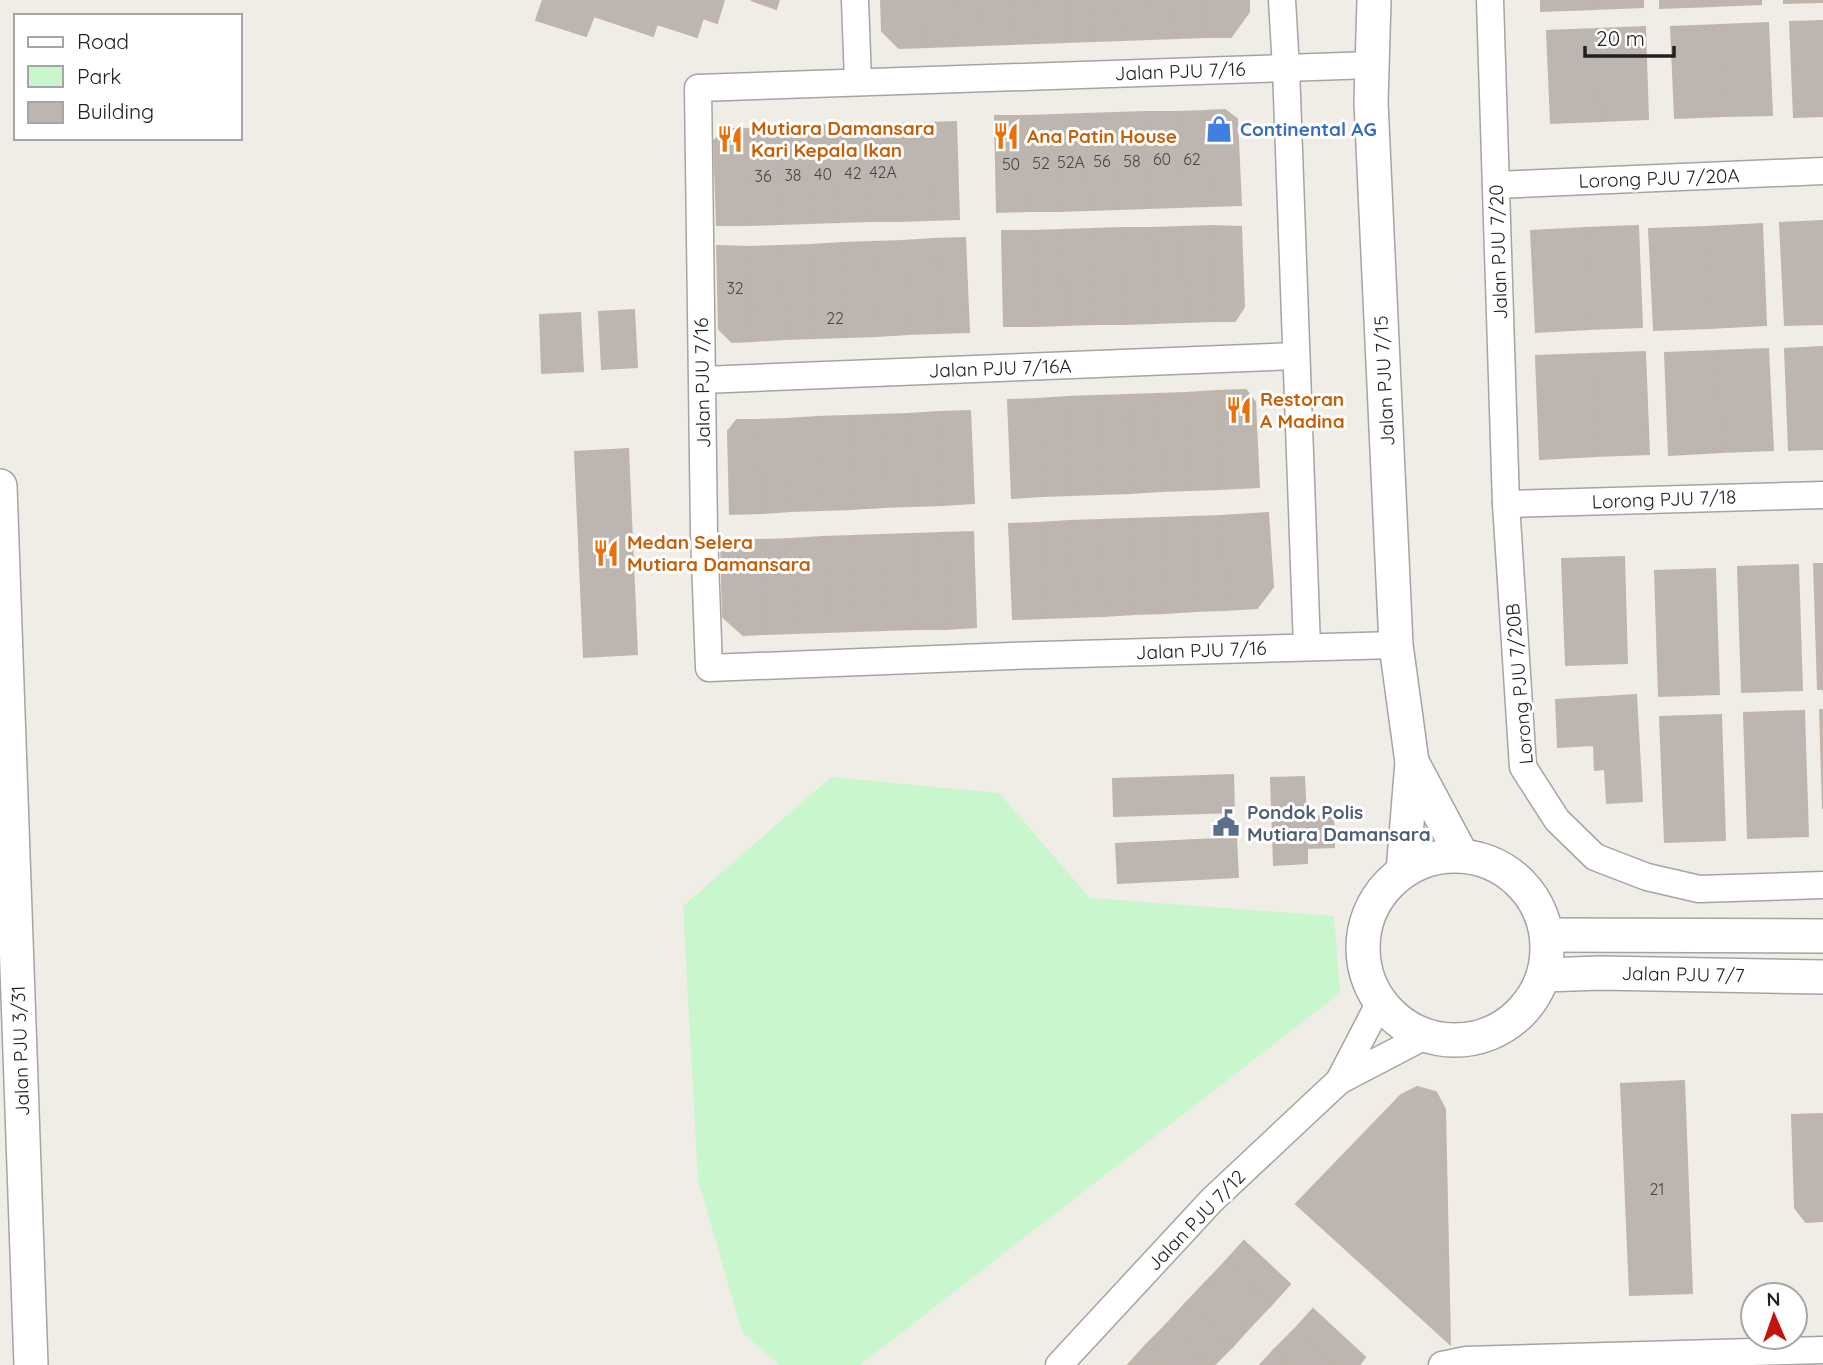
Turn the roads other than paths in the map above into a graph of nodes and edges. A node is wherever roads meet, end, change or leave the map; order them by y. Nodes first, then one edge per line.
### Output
1 (855, 0) edge
2 (1282, 0) edge
3 (1374, 0) edge
4 (1490, 0) edge
5 (1372, 65) junction
6 (1286, 68) junction
7 (858, 82) junction
8 (1823, 171) edge
9 (1496, 185) junction
10 (1296, 356) junction
11 (703, 380) junction
12 (0, 486) edge
13 (1823, 495) edge
14 (1506, 504) junction
15 (1396, 645) junction
16 (1307, 647) junction
17 (1412, 762) junction
18 (1462, 856) junction
19 (1403, 872) junction
20 (1823, 885) edge
21 (1547, 935) junction
22 (1823, 936) edge
23 (1544, 975) junction
24 (1823, 977) edge
25 (1380, 1002) junction
26 (1427, 1035) junction
27 (1339, 1081) junction
28 (1823, 1350) edge
29 (31, 1365) edge
30 (1059, 1365) edge
31 (1442, 1365) edge

1 - 7 street
2 - 6 street
3 - 5 street, Jalan PJU 7/15
4 - 9 street, Jalan PJU 7/20
5 - 6 street, Jalan PJU 7/16
5 - 15 street, Jalan PJU 7/15
6 - 7 street, Jalan PJU 7/16
6 - 10 street
7 - 11 street, Jalan PJU 7/16
8 - 9 street, Lorong PJU 7/20A
9 - 14 street, Jalan PJU 7/20
10 - 11 street, Jalan PJU 7/16A
10 - 16 street
11 - 16 street, Jalan PJU 7/16
12 - 29 street, Jalan PJU 3/31
13 - 14 street, Lorong PJU 7/18
14 - 20 street, Lorong PJU 7/20B
15 - 16 street, Jalan PJU 7/16
15 - 17 street, Jalan PJU 7/15
17 - 18 street, Jalan PJU 7/15
17 - 19 street, Jalan PJU 7/15
18 - 19 street
18 - 21 street
19 - 25 street
21 - 22 street, Jalan PJU 7/7
21 - 23 street
23 - 24 street, Jalan PJU 7/7
23 - 26 street
25 - 26 street
25 - 27 street, Jalan PJU 7/12
26 - 27 street, Jalan PJU 7/12
27 - 30 street, Jalan PJU 7/12
28 - 31 street

